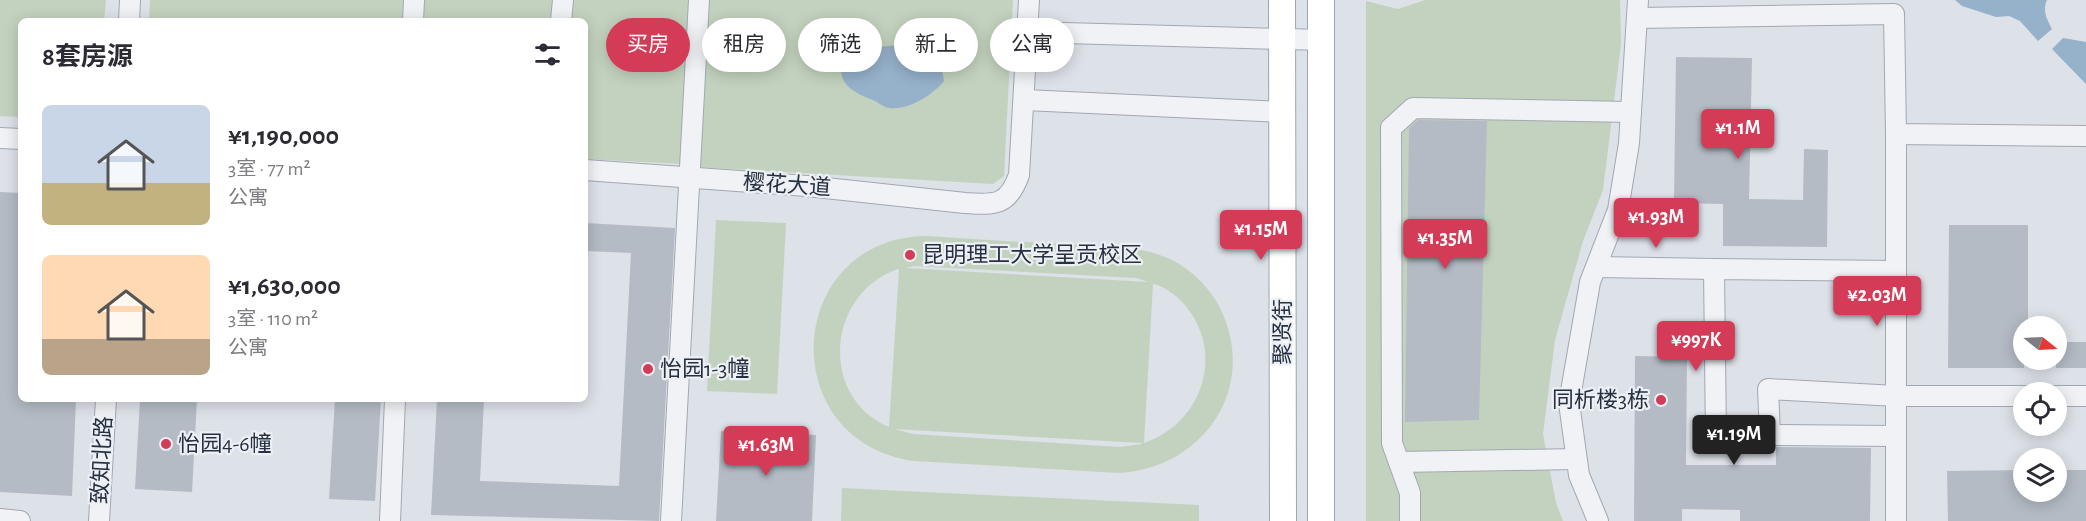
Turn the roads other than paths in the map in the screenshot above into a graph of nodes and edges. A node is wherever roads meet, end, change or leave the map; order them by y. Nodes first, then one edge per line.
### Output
1 (130, 0) edge
2 (414, 0) edge
3 (563, 0) edge
4 (699, 0) edge
5 (1029, 0) edge
6 (1282, 0) edge
7 (1321, 0) edge
8 (1744, 8) edge
9 (1638, 9) edge
10 (129, 18) edge
11 (413, 18) edge
12 (561, 18) edge
13 (1028, 18) edge
14 (1074, 33) edge
15 (1282, 38) junction
16 (1321, 40) junction
17 (1026, 72) edge
18 (1025, 100) junction
19 (1283, 112) junction
20 (1632, 112) junction
21 (1896, 134) junction
22 (2086, 136) edge
23 (0, 138) edge
24 (18, 139) edge
25 (588, 170) edge
26 (690, 179) junction
27 (1598, 267) junction
28 (1714, 269) junction
29 (1896, 271) junction
30 (1896, 396) junction
31 (2013, 396) edge
32 (2067, 396) edge
33 (2086, 396) edge
34 (106, 402) edge
35 (395, 402) edge
36 (1770, 435) junction
37 (1896, 436) junction
38 (1576, 459) junction
39 (1399, 462) junction
40 (0, 519) edge
41 (20, 521) edge
42 (99, 521) edge
43 (390, 521) edge
44 (671, 521) edge
45 (1283, 521) edge
46 (1321, 521) edge
47 (1410, 521) edge
48 (1598, 521) edge
49 (1896, 521) edge

1 - 10 street
2 - 11 street
3 - 12 street
4 - 26 street
5 - 13 street
6 - 15 main road, 聚贤街
7 - 16 main road, 聚贤街
8 - 9 street
8 - 21 street
9 - 20 street
14 - 15 street
15 - 16 street
15 - 19 main road, 聚贤街
16 - 46 main road, 聚贤街
17 - 18 street
18 - 19 street
18 - 26 street, 樱花大道
19 - 45 main road, 聚贤街
20 - 27 street
20 - 39 street
21 - 22 street
21 - 29 street
23 - 24 street
25 - 26 street, 樱花大道
26 - 44 street
27 - 28 street
27 - 38 street
28 - 29 street
28 - 36 street
29 - 30 street
30 - 31 street
30 - 36 street
30 - 37 street
32 - 33 street
34 - 42 street, 致知北路
35 - 43 street
36 - 37 street
37 - 49 street
38 - 39 street
38 - 48 street
39 - 47 street
40 - 41 street

